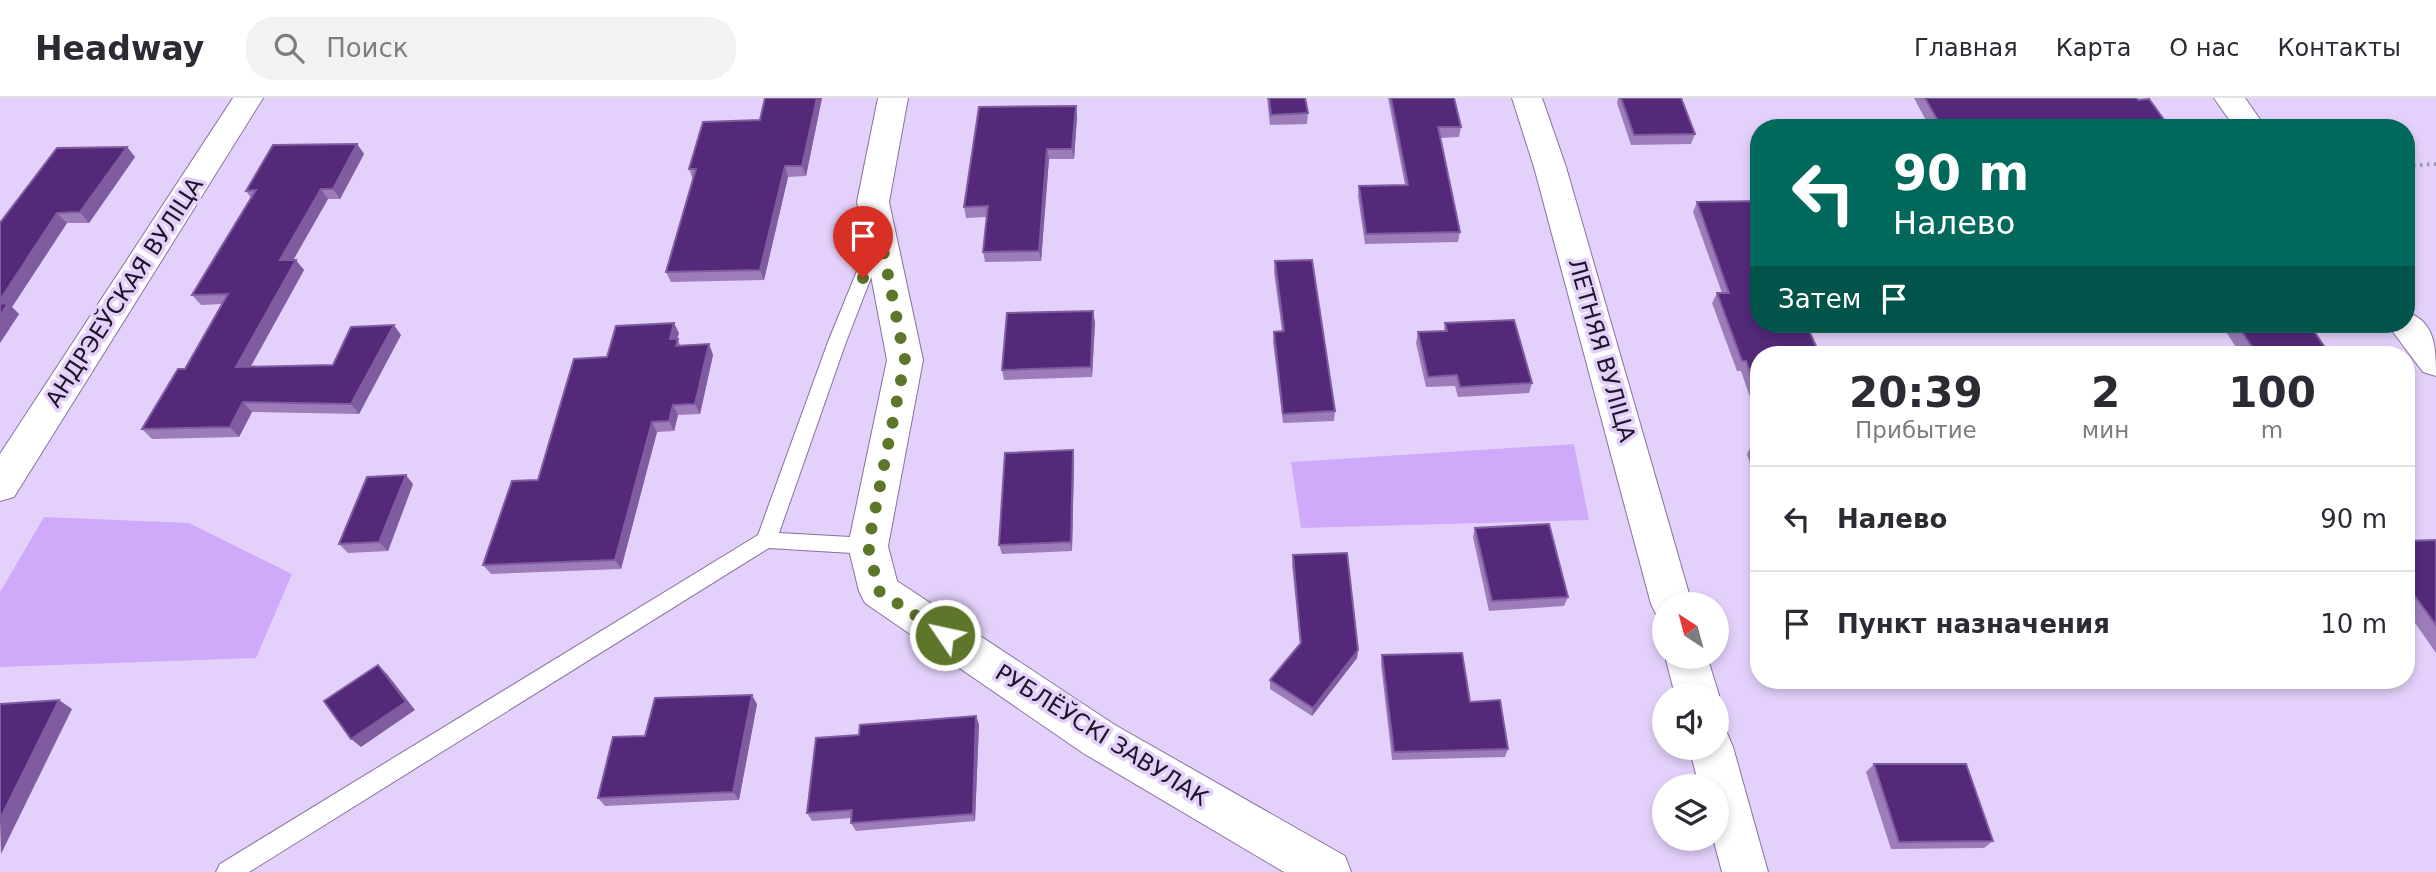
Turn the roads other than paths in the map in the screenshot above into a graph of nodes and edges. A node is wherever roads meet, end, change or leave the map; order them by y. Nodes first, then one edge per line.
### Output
1 (248, 98) edge
2 (893, 98) edge
3 (1527, 98) edge
4 (2229, 98) edge
5 (2244, 119) edge
6 (880, 235) junction
7 (2411, 333) edge
8 (2436, 363) edge
9 (0, 486) edge
10 (766, 540) junction
11 (868, 546) junction
12 (1669, 592) edge
13 (1715, 760) edge
14 (228, 872) edge
15 (1328, 872) edge
16 (1745, 872) edge

1 - 9 street, АНДРЭЕЎСКАЯ ВУЛІЦА
2 - 6 street, РУБЛЁЎСКІ ЗАВУЛАК
3 - 12 street, ЛЕТНЯЯ ВУЛІЦА
4 - 5 street
6 - 10 lane
6 - 11 street, РУБЛЁЎСКІ ЗАВУЛАК
7 - 8 street
10 - 11 lane
10 - 14 lane
11 - 15 street, РУБЛЁЎСКІ ЗАВУЛАК
13 - 16 street

